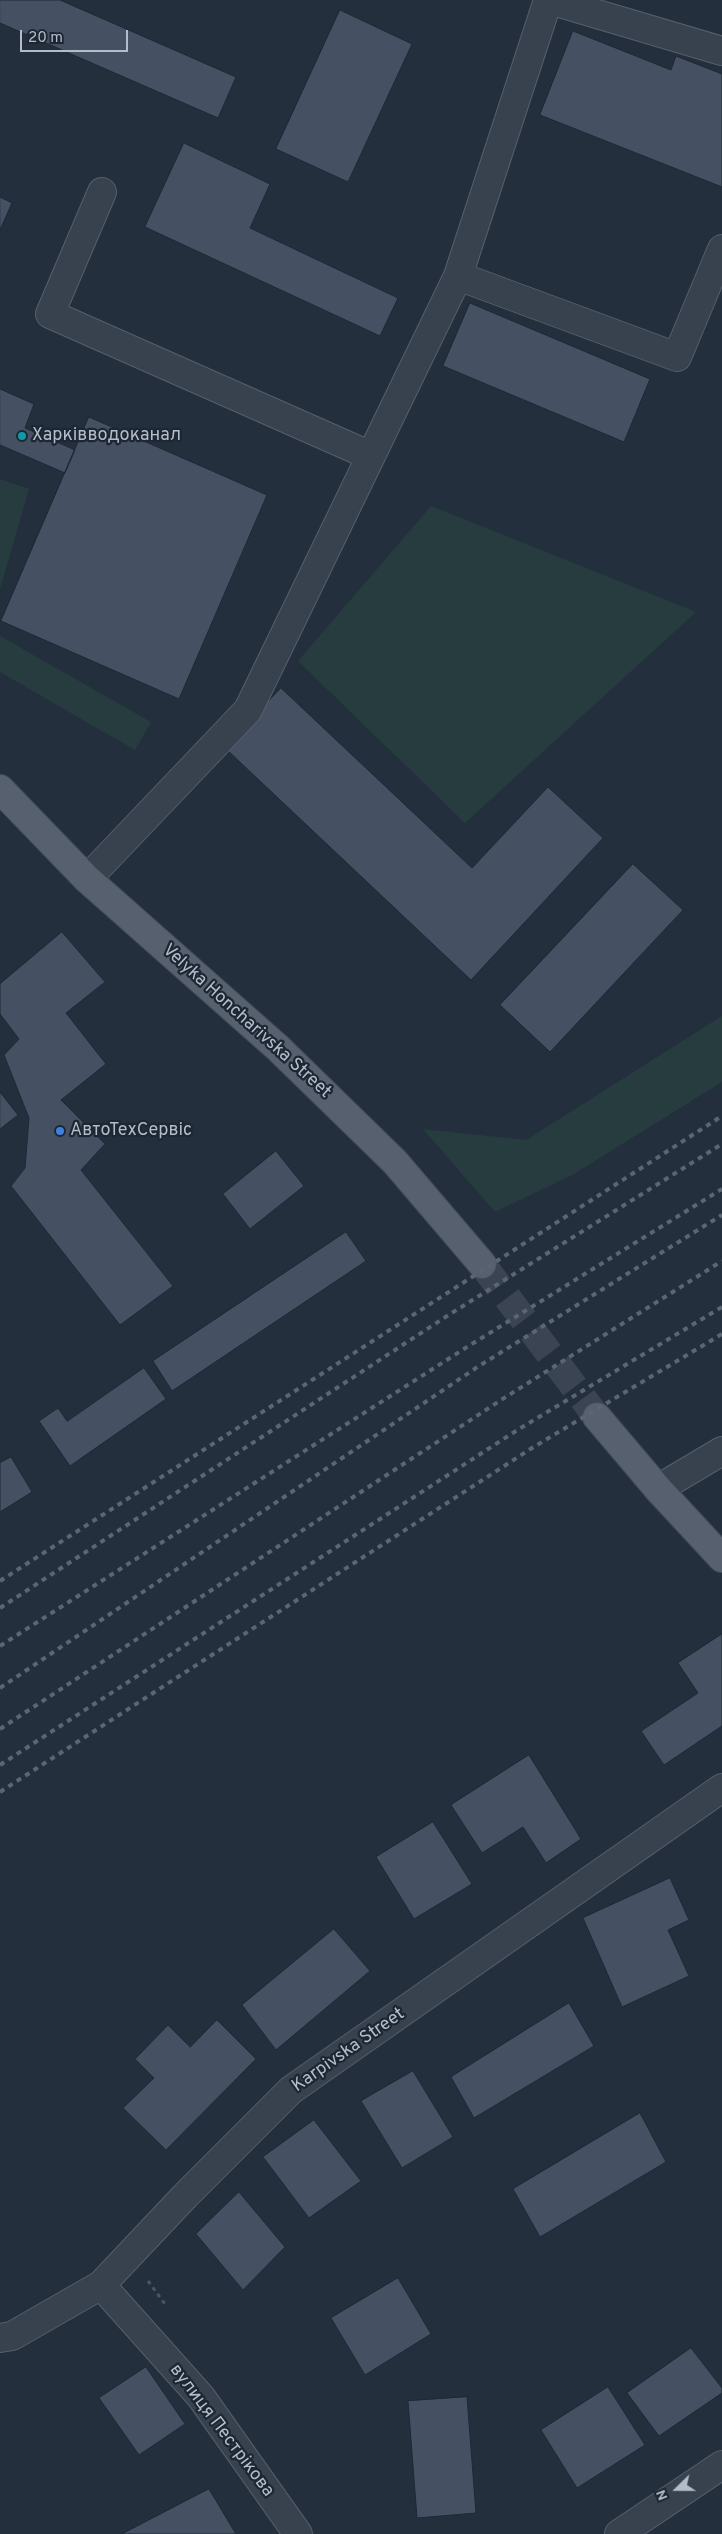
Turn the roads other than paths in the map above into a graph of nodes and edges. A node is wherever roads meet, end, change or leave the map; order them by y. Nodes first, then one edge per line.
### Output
1 (549, 0) edge
2 (722, 51) edge
3 (102, 192) dead end
4 (722, 249) edge
5 (458, 276) junction
6 (371, 456) junction
7 (0, 789) edge
8 (87, 880) junction
9 (482, 1264) tunnel mouth
10 (597, 1417) tunnel mouth
11 (722, 1451) edge
12 (658, 1490) junction
13 (722, 1558) edge
14 (722, 1788) edge
15 (101, 2285) junction
16 (0, 2338) edge
17 (722, 2465) edge
18 (298, 2534) edge
19 (619, 2534) edge

1 - 2 street
1 - 5 street
3 - 6 street
4 - 5 street
5 - 6 street
6 - 8 street
7 - 8 main road, Velyka Honcharivska Street
8 - 9 main road, Velyka Honcharivska Street
10 - 12 main road
11 - 12 street
12 - 13 main road
14 - 15 street, Karpivska Street
15 - 16 street, Karpivska Street
15 - 18 street, вулиця Пестрікова
17 - 19 street

